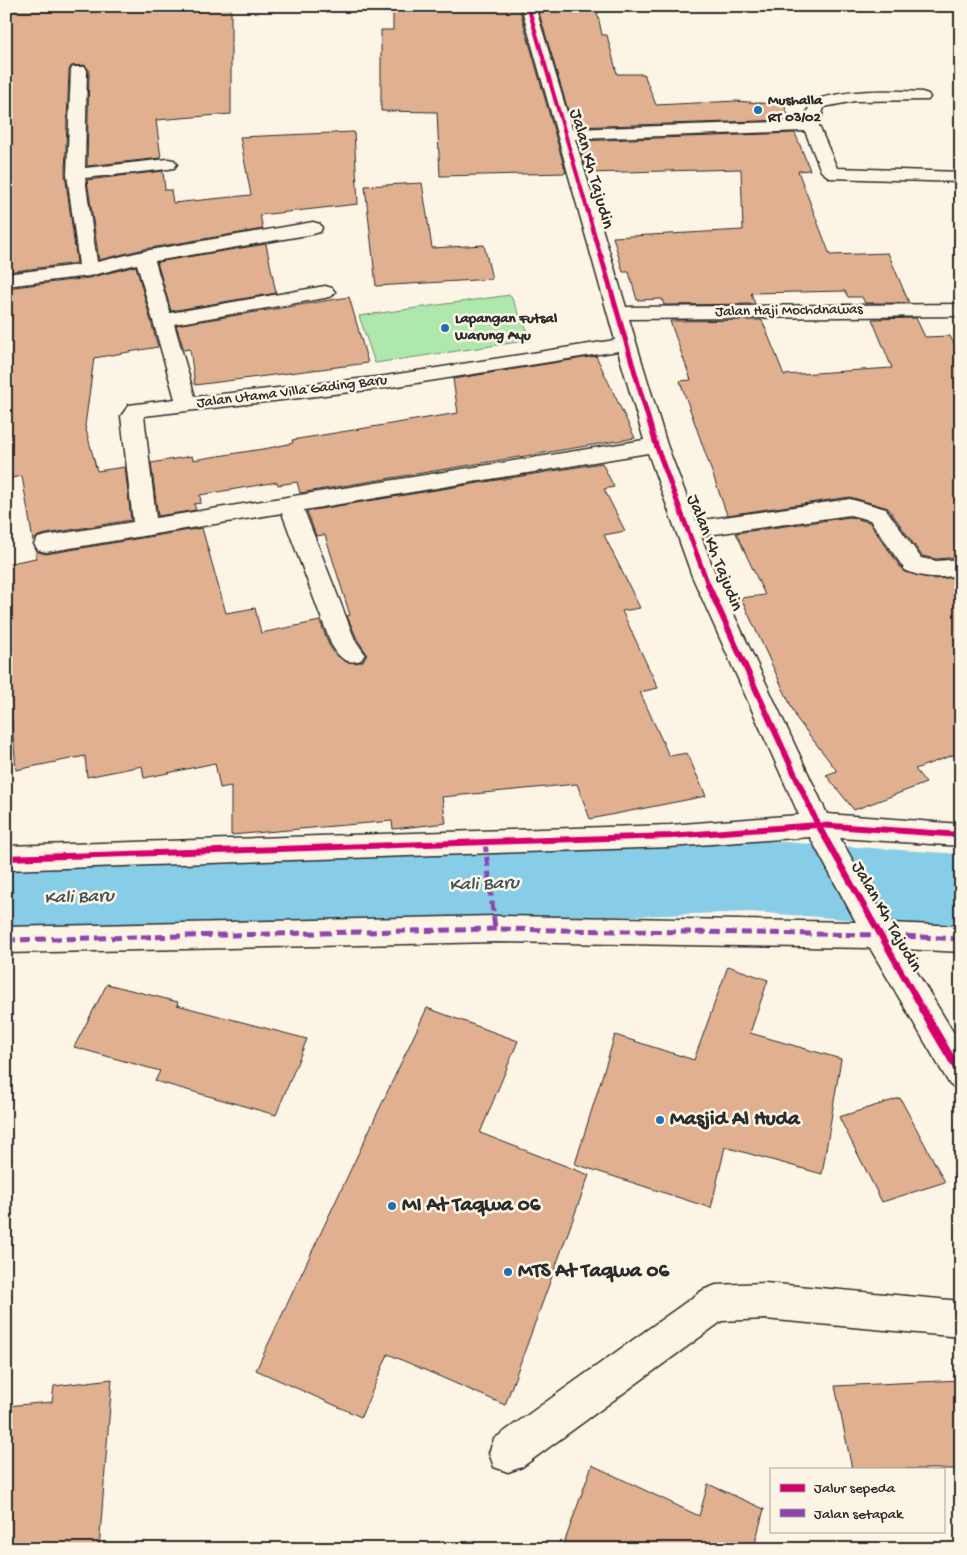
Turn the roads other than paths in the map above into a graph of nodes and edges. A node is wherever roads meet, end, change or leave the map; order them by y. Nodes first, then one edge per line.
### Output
1 (528, 6) edge
2 (79, 70) dead end
3 (922, 97) dead end
4 (811, 126) junction
5 (566, 134) junction
6 (168, 164) dead end
7 (76, 174) junction
8 (961, 177) edge
9 (313, 228) dead end
10 (144, 257) junction
11 (88, 270) junction
12 (6, 280) edge
13 (325, 292) dead end
14 (961, 310) edge
15 (617, 313) junction
16 (162, 320) junction
17 (627, 344) junction
18 (187, 404) junction
19 (656, 444) junction
20 (290, 504) junction
21 (145, 527) junction
22 (687, 530) junction
23 (46, 544) dead end
24 (961, 567) edge
25 (352, 654) dead end
26 (818, 825) junction
27 (961, 835) edge
28 (6, 858) edge
29 (878, 935) junction
30 (961, 939) edge
31 (6, 940) edge
32 (961, 1075) edge
33 (961, 1319) edge
34 (508, 1453) dead end

1 - 5 street, Jalan Kh Tajudin
2 - 7 street
3 - 4 street
4 - 5 street
4 - 8 street
5 - 15 street, Jalan Kh Tajudin
6 - 7 street
7 - 11 street
9 - 10 street
10 - 11 street
10 - 16 street, Jalan Utama Villa Gading Baru
11 - 12 street
13 - 16 street
14 - 15 street, Jalan Haji Mochdnawas
15 - 17 street, Jalan Kh Tajudin
16 - 18 street, Jalan Utama Villa Gading Baru
17 - 18 street, Jalan Utama Villa Gading Baru
17 - 19 street, Jalan Kh Tajudin
18 - 21 street
19 - 20 street
19 - 22 street, Jalan Kh Tajudin
20 - 21 street
20 - 25 street
21 - 23 street
22 - 24 street
22 - 26 street, Jalan Kh Tajudin
26 - 27 street
26 - 28 street
26 - 29 street, Jalan Kh Tajudin
29 - 30 street
29 - 31 street
29 - 32 street, Jalan Kh Tajudin
33 - 34 street

